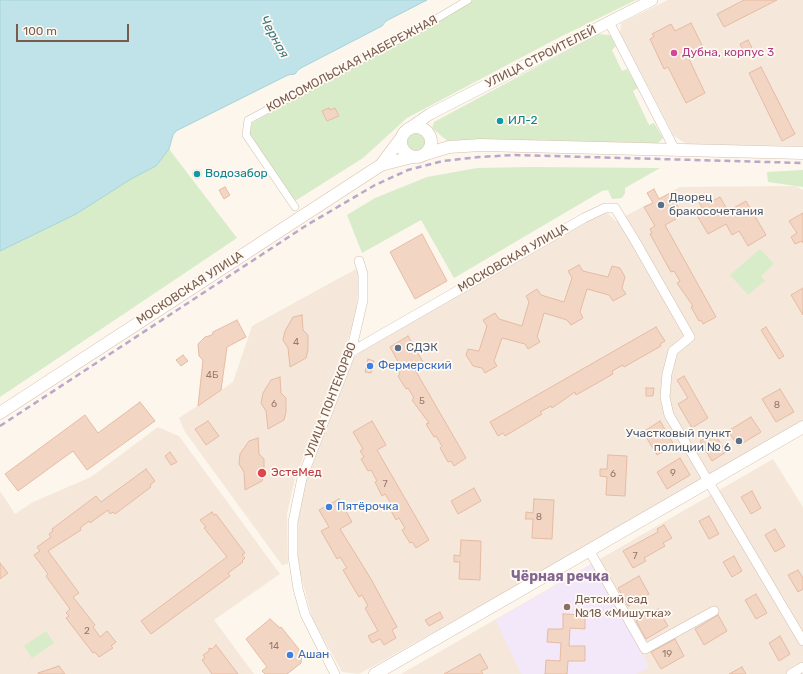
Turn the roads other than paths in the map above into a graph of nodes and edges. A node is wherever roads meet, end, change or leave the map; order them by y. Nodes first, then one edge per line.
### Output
1 (468, 0) edge
2 (652, 0) edge
3 (608, 22) junction
4 (430, 114) junction
5 (411, 127) junction
6 (428, 133) junction
7 (402, 138) junction
8 (449, 147) junction
9 (675, 150) junction
10 (800, 153) edge
11 (426, 154) junction
12 (412, 157) junction
13 (381, 165) junction
14 (295, 207) dead end
15 (359, 261) dead end
16 (351, 352) junction
17 (0, 413) edge
18 (803, 428) edge
19 (709, 481) junction
20 (589, 550) junction
21 (714, 611) dead end
22 (803, 642) edge
23 (803, 667) edge
24 (335, 674) edge
25 (375, 674) edge
26 (791, 674) edge

1 - 14 street, КОМСОМОЛЬСКАЯ НАБЕРЕЖНАЯ
2 - 3 street, УЛИЦА СТРОИТЕЛЕЙ
3 - 4 street, УЛИЦА СТРОИТЕЛЕЙ
3 - 9 street
4 - 5 street, УЛИЦА СТРОИТЕЛЕЙ
4 - 6 street
5 - 6 main road
5 - 7 main road
6 - 8 main road
6 - 11 main road
7 - 12 main road
7 - 13 main road
8 - 9 main road
8 - 11 main road
9 - 10 main road
11 - 12 main road
12 - 13 main road
13 - 17 main road, МОСКОВСКАЯ УЛИЦА
15 - 16 street, УЛИЦА ПОНТЕКОРВО
16 - 19 street, МОСКОВСКАЯ УЛИЦА
16 - 24 street, УЛИЦА ПОНТЕКОРВО
18 - 19 main road
19 - 20 main road
19 - 22 street
20 - 21 street
20 - 25 main road
23 - 26 street

